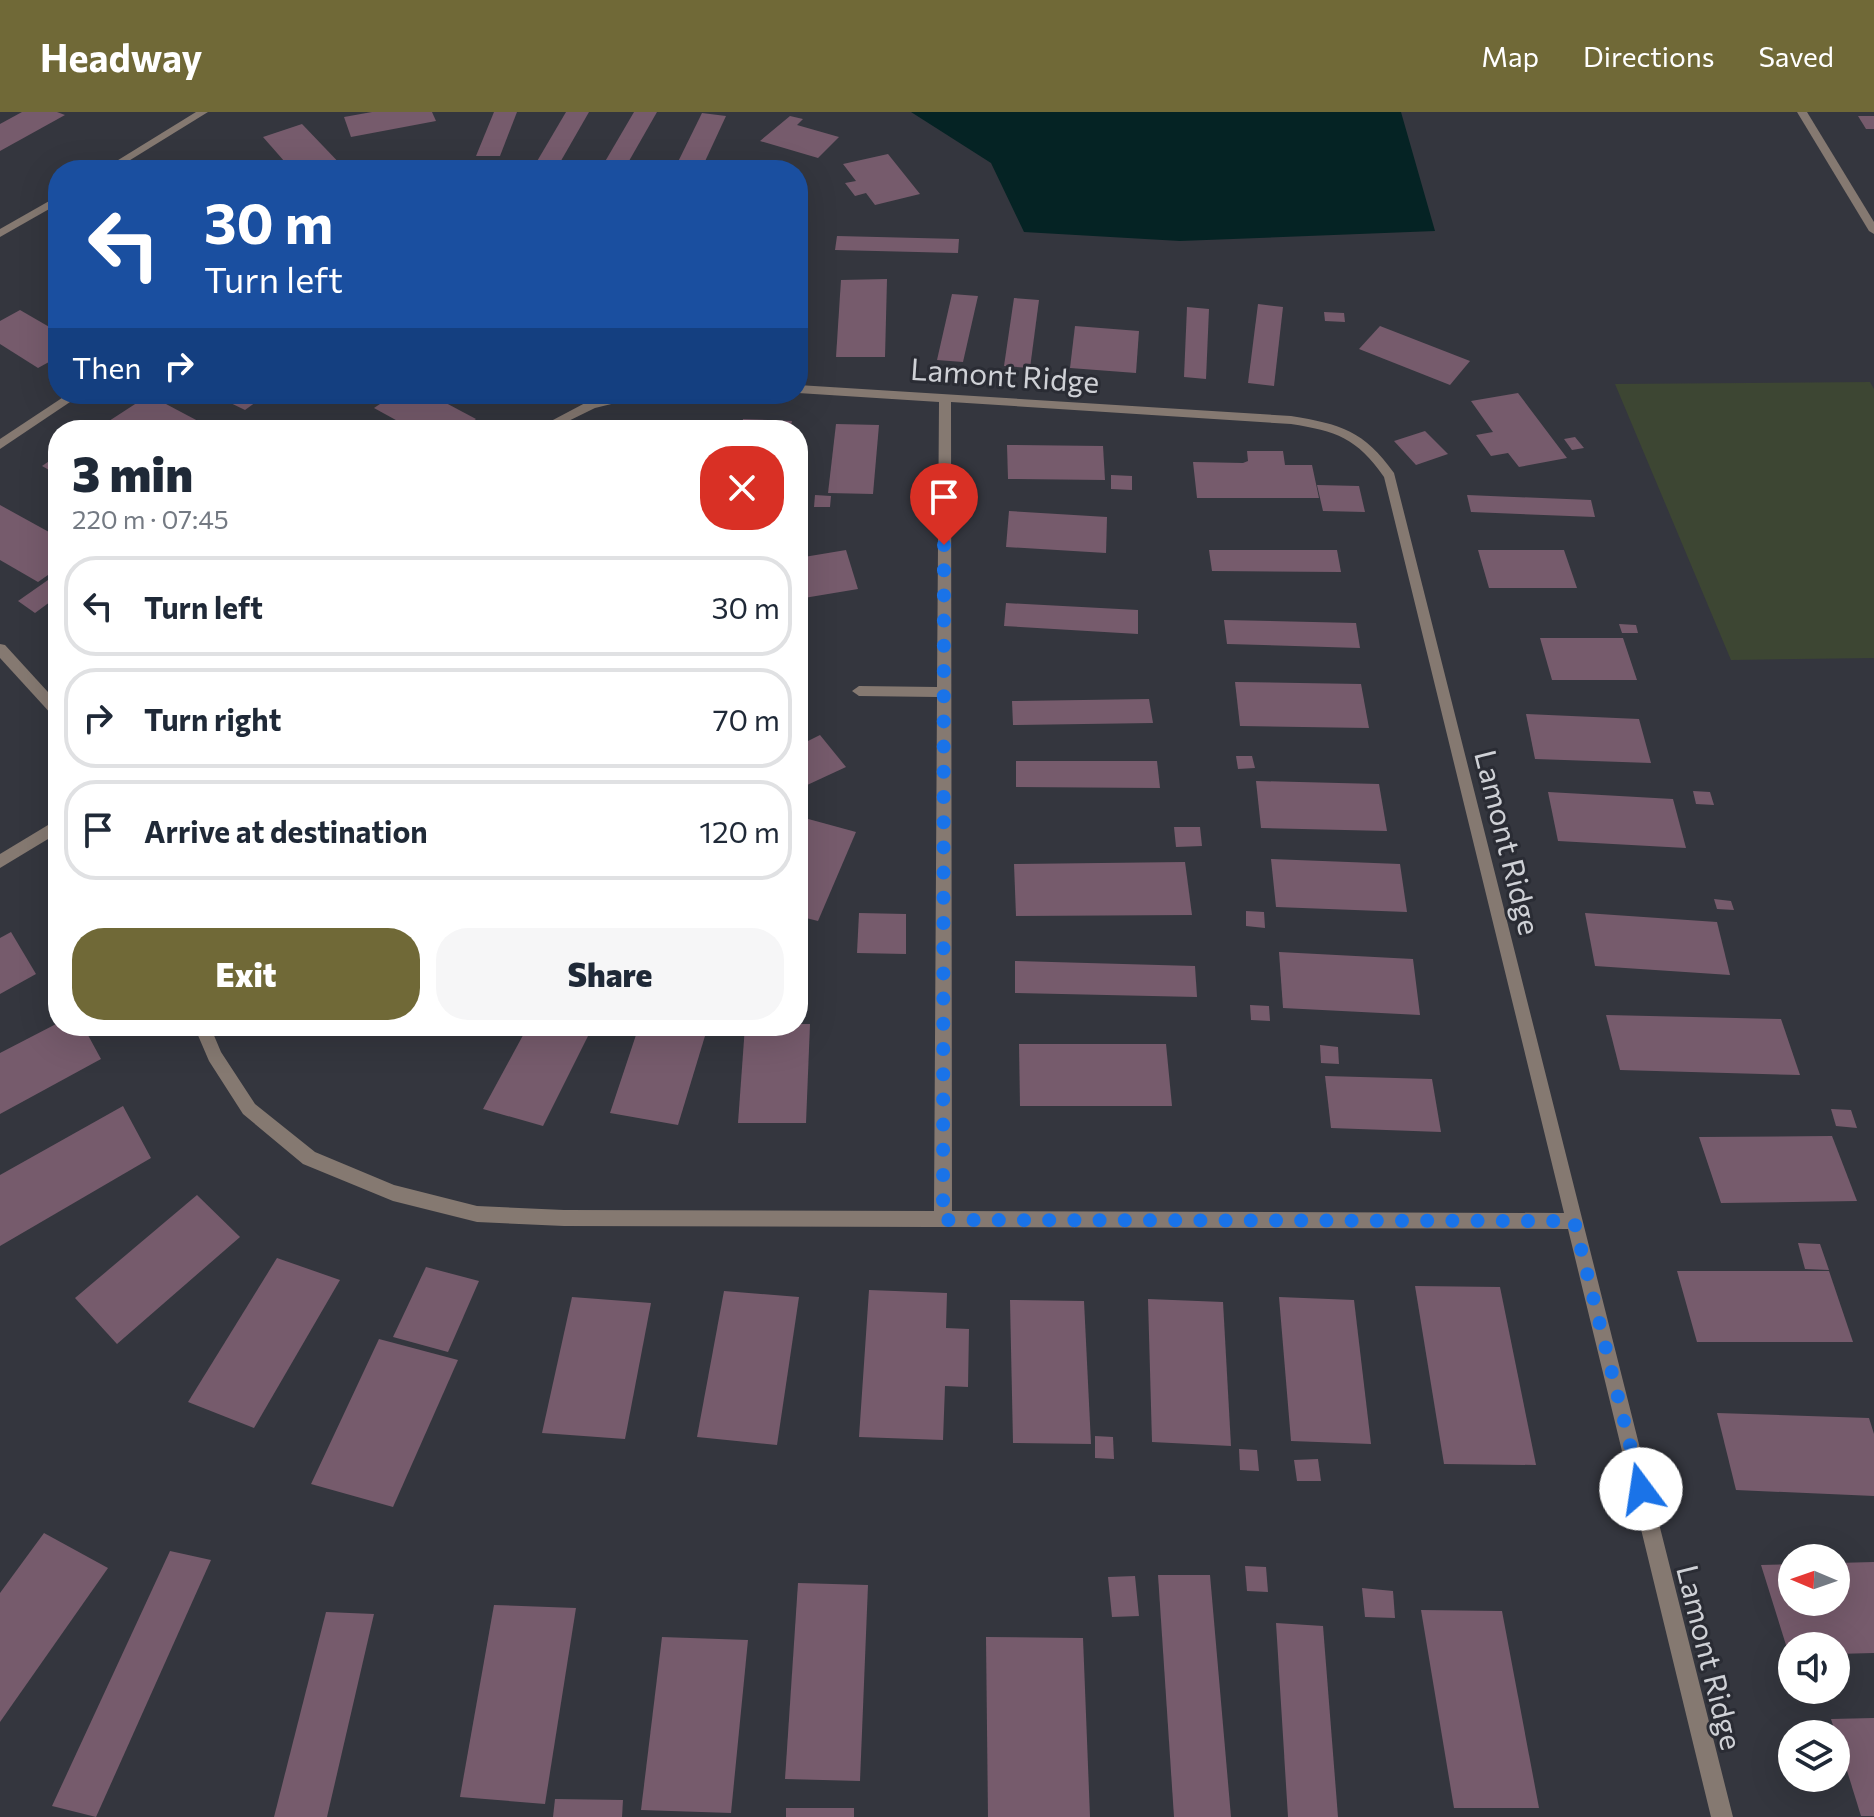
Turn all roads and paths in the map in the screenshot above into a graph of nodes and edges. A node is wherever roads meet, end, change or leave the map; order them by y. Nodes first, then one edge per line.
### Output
1 (203, 112) edge
2 (1802, 112) edge
3 (124, 160) edge
4 (48, 205) edge
5 (1874, 231) edge
6 (0, 234) edge
7 (808, 390) edge
8 (945, 398) junction
9 (61, 404) edge
10 (595, 404) edge
11 (560, 420) edge
12 (0, 445) edge
13 (0, 649) edge
14 (859, 691) dead end
15 (944, 692) junction
16 (48, 701) edge
17 (48, 831) edge
18 (0, 862) edge
19 (206, 1036) edge
20 (943, 1220) junction
21 (1574, 1221) junction
22 (1722, 1817) edge

1 - 3 street
2 - 5 street
4 - 6 street
7 - 8 street, Lamont Ridge
8 - 15 street
8 - 21 street, Lamont Ridge
9 - 12 street
10 - 11 street
13 - 16 street
14 - 15 street
15 - 20 street
17 - 18 street
19 - 20 street
20 - 21 street
21 - 22 street, Lamont Ridge

